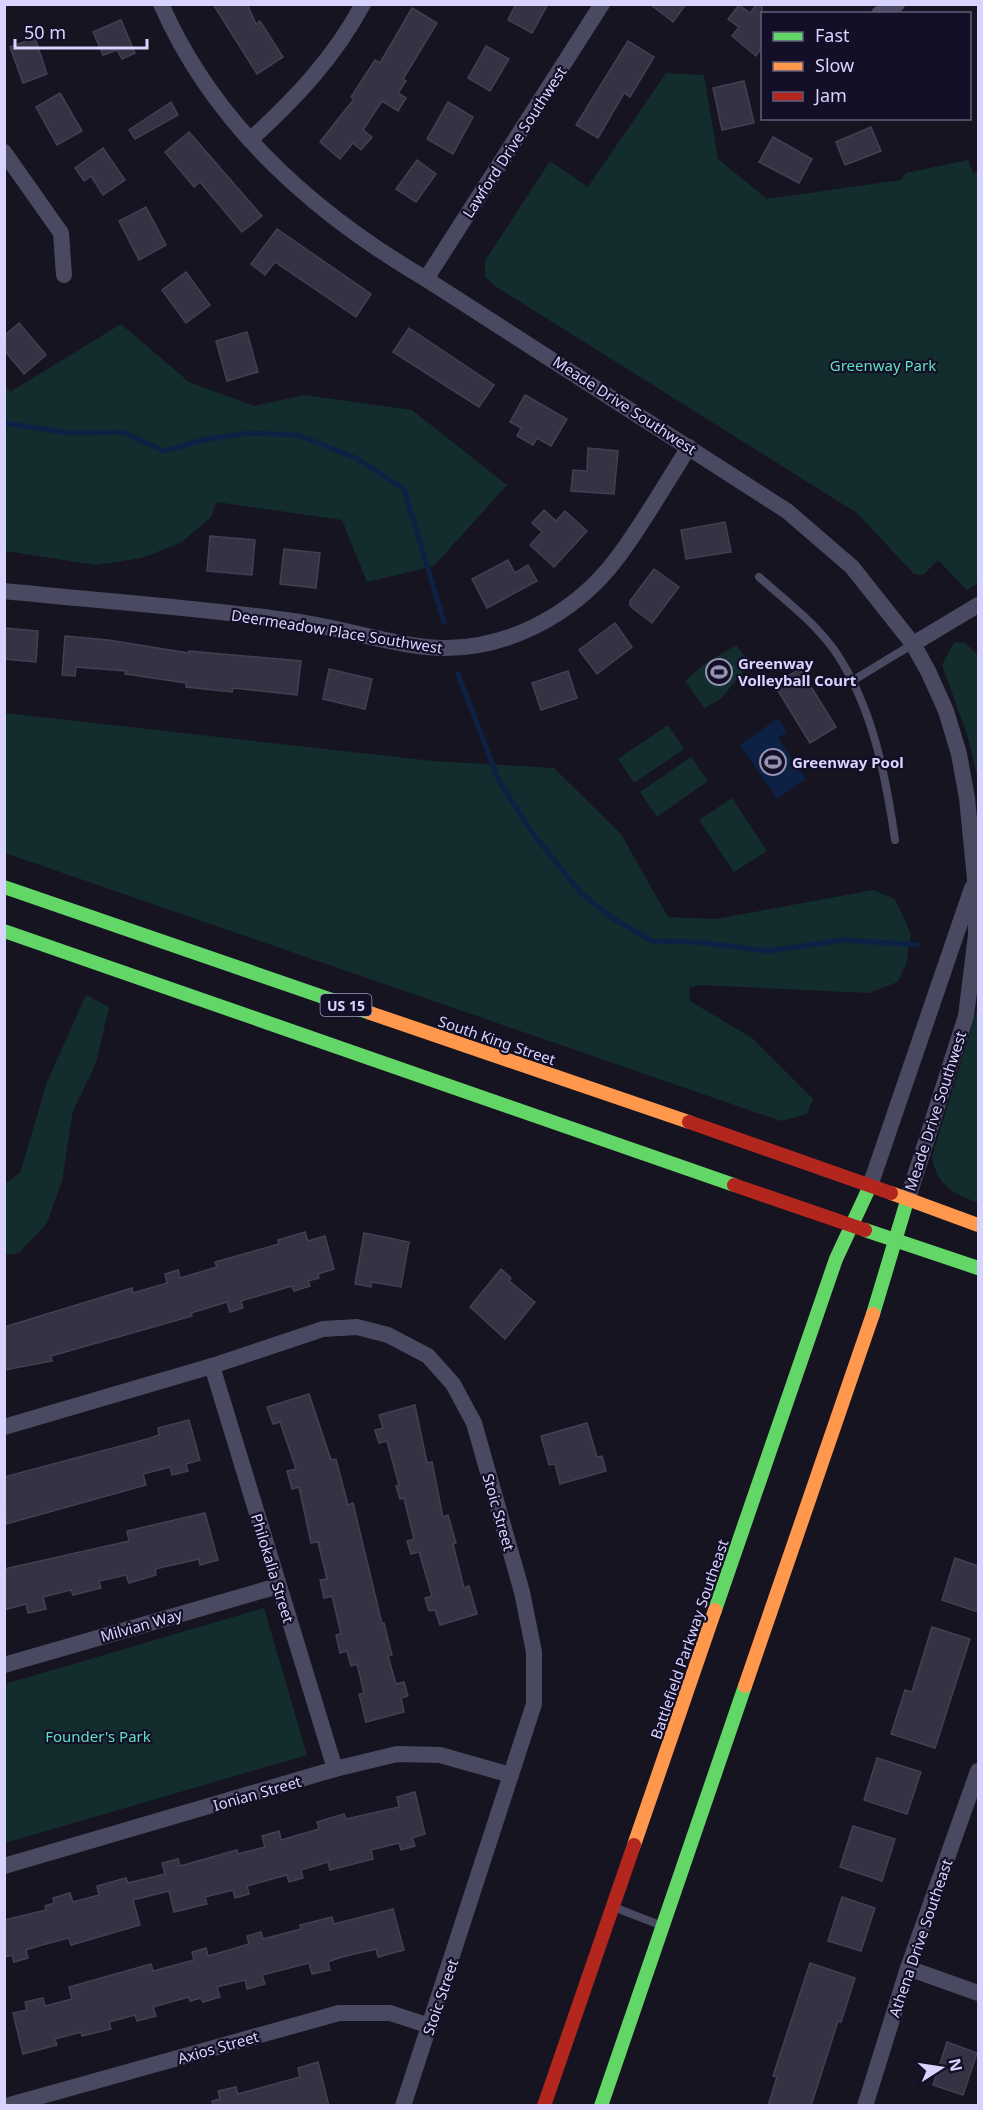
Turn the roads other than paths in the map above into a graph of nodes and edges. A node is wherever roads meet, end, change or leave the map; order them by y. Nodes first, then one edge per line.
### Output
1 (161, 4) edge
2 (363, 4) edge
3 (602, 4) edge
4 (897, 4) edge
5 (883, 12) edge
6 (250, 140) junction
7 (4, 152) edge
8 (64, 275) dead end
9 (426, 279) junction
10 (689, 447) junction
11 (759, 577) dead end
12 (4, 591) edge
13 (978, 605) edge
14 (913, 644) junction
15 (852, 681) junction
16 (895, 840) dead end
17 (975, 879) junction
18 (4, 887) edge
19 (4, 931) edge
20 (870, 1186) junction
21 (907, 1201) junction
22 (853, 1226) junction
23 (978, 1226) edge
24 (898, 1240) junction
25 (978, 1268) edge
26 (212, 1366) junction
27 (4, 1427) edge
28 (278, 1586) junction
29 (4, 1665) edge
30 (334, 1769) junction
31 (978, 1771) edge
32 (511, 1775) junction
33 (4, 1866) edge
34 (613, 1907) junction
35 (662, 1926) junction
36 (908, 1968) junction
37 (978, 1993) edge
38 (430, 2026) junction
39 (6, 2106) edge
40 (403, 2106) edge
41 (544, 2106) edge
42 (601, 2106) edge
43 (865, 2106) edge

1 - 6 street, Meade Drive Southwest
2 - 6 street
3 - 9 street, Lawford Drive Southwest
4 - 5 street
6 - 9 street, Meade Drive Southwest
7 - 8 street
9 - 10 street, Meade Drive Southwest
10 - 12 street, Deermeadow Place Southwest
10 - 14 street, Meade Drive Southwest
11 - 15 lane
13 - 14 street
14 - 15 lane
14 - 17 street, Meade Drive Southwest
15 - 16 lane
17 - 20 street, Meade Drive Southwest
17 - 21 street, Meade Drive Southwest
18 - 20 main road, South King Street / US 15
19 - 22 main road, US 15
20 - 21 main road, South King Street / US 15
20 - 22 main road, Battlefield Parkway Southeast
21 - 23 main road, South King Street / US 15
21 - 24 main road
22 - 24 main road, US 15
22 - 34 main road, Battlefield Parkway Southeast
24 - 25 main road, US 15
24 - 35 main road
26 - 27 street, Stoic Street
26 - 28 street, Philokalia Street
26 - 32 street, Stoic Street
28 - 29 street, Milvian Way
28 - 30 street, Philokalia Street
30 - 32 street, Ionian Street
30 - 33 street, Ionian Street
31 - 36 street, Athena Drive Southeast
32 - 38 street, Stoic Street
34 - 35 lane
34 - 41 main road, Battlefield Parkway Southeast
35 - 42 main road
36 - 37 street
36 - 43 street, Athena Drive Southeast
38 - 39 street, Axios Street
38 - 40 street, Stoic Street

